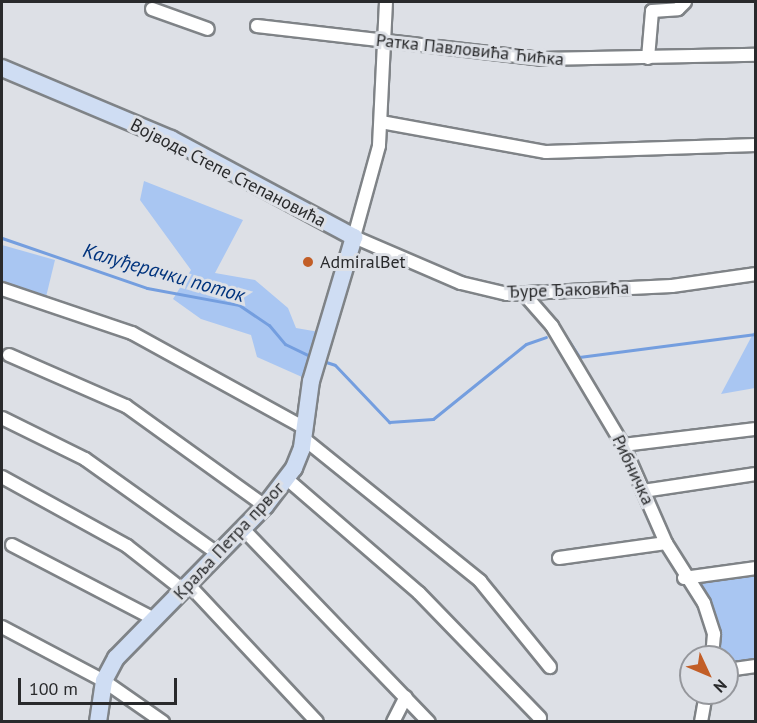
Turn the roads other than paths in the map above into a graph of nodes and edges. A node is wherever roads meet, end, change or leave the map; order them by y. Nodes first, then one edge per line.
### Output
1 (386, 2) edge
2 (686, 2) edge
3 (152, 9) dead end
4 (257, 26) dead end
5 (208, 29) dead end
6 (383, 42) junction
7 (756, 55) edge
8 (648, 58) junction
9 (2, 68) edge
10 (381, 122) junction
11 (756, 145) edge
12 (354, 237) junction
13 (756, 274) edge
14 (2, 289) edge
15 (525, 295) junction
16 (9, 355) dead end
17 (2, 418) edge
18 (756, 429) edge
19 (304, 433) junction
20 (623, 445) junction
21 (756, 474) edge
22 (2, 477) edge
23 (287, 479) junction
24 (642, 491) junction
25 (265, 506) junction
26 (243, 529) junction
27 (666, 543) junction
28 (12, 545) dead end
29 (218, 554) junction
30 (559, 558) dead end
31 (756, 568) edge
32 (684, 578) junction
33 (186, 587) junction
34 (154, 619) junction
35 (2, 627) edge
36 (713, 645) edge
37 (756, 666) edge
38 (550, 667) dead end
39 (739, 668) edge
40 (104, 681) junction
41 (406, 697) junction
42 (704, 705) edge
43 (540, 718) dead end
44 (98, 722) edge
45 (163, 722) edge
46 (317, 722) edge
47 (393, 722) edge
48 (429, 722) edge
49 (700, 722) edge

1 - 6 street
2 - 8 street
3 - 5 street
4 - 6 street, Ратка Павловића Ћићка
6 - 8 street, Ратка Павловића Ћићка
6 - 10 street
7 - 8 street, Ратка Павловића Ћићка
9 - 12 street, Војводе Степе Степановића
10 - 11 street
10 - 12 street
12 - 15 street, Ђуре Ђаковића
12 - 19 street, Краља Петра првог
13 - 15 street, Ђуре Ђаковића
14 - 19 street
15 - 20 street, Рибничка
16 - 25 street
17 - 29 street
18 - 20 street
19 - 23 street, Краља Петра првог
19 - 38 street
20 - 24 street, Рибничка
21 - 24 street
22 - 33 street
23 - 25 street, Краља Петра првог
23 - 43 street
24 - 27 street, Рибничка
25 - 26 street, Краља Петра првог
26 - 29 street, Краља Петра првог
26 - 41 street
27 - 30 street
27 - 32 street, Рибничка
28 - 34 street
29 - 33 street, Краља Петра првог
31 - 32 street
32 - 36 street, Рибничка
33 - 34 street, Краља Петра првог
33 - 46 street
34 - 40 street, Краља Петра првог
35 - 40 street
37 - 39 street
40 - 44 street, Краља Петра првог
40 - 45 street
41 - 47 street
41 - 48 street
42 - 49 street

